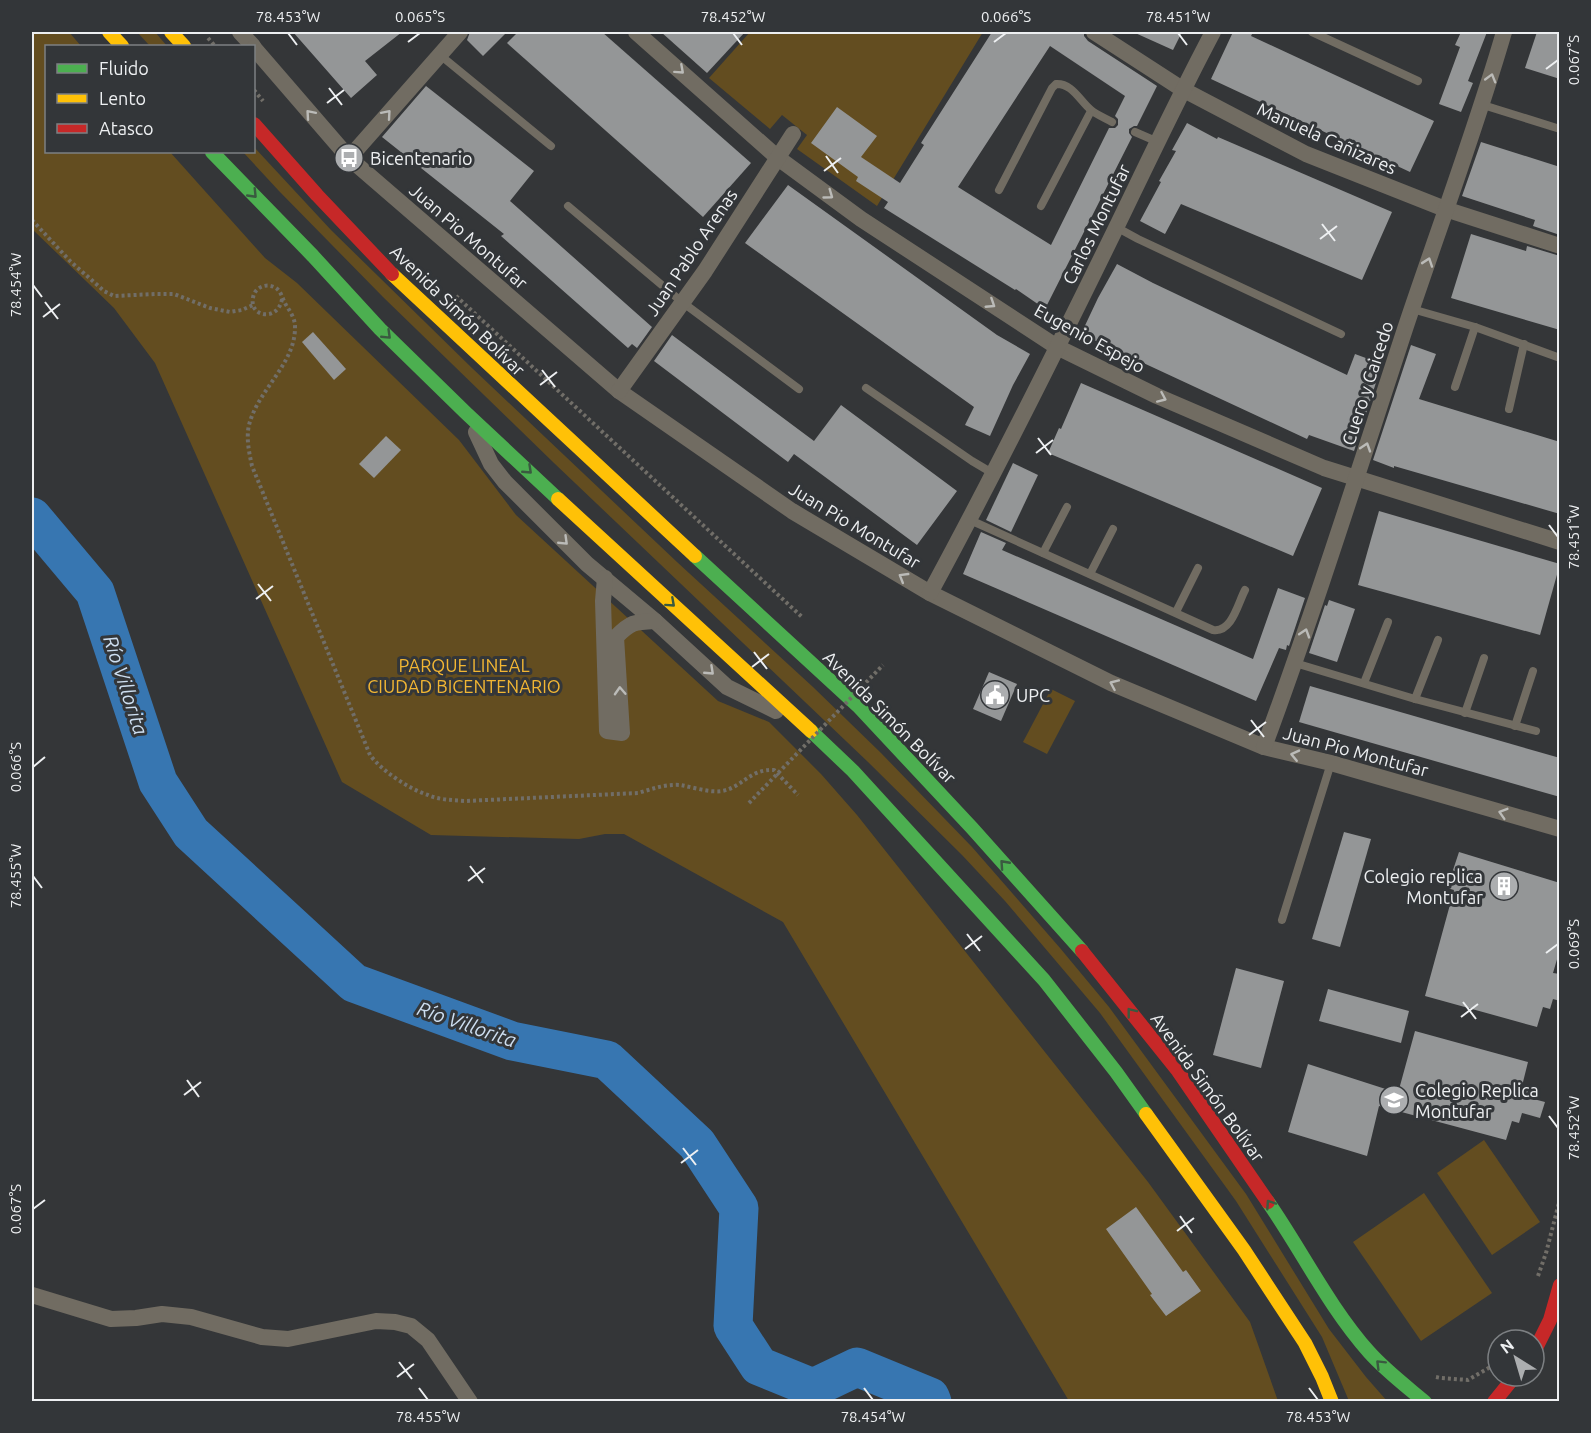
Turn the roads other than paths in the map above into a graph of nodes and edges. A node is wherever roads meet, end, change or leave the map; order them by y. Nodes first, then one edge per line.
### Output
1 (109, 32) edge
2 (171, 32) edge
3 (240, 32) edge
4 (458, 32) edge
5 (636, 32) edge
6 (1094, 32) edge
7 (1213, 32) edge
8 (1312, 32) edge
9 (1504, 32) edge
10 (121, 45) edge
11 (183, 45) edge
12 (251, 45) edge
13 (255, 49) edge
14 (440, 55) junction
15 (1418, 81) dead end
16 (1182, 89) junction
17 (1483, 105) junction
18 (1091, 111) junction
19 (1112, 123) dead end
20 (255, 125) edge
21 (1560, 129) edge
22 (1134, 132) dead end
23 (794, 134) dead end
24 (1158, 142) junction
25 (550, 146) dead end
26 (213, 153) edge
27 (349, 158) junction
28 (778, 158) junction
29 (999, 190) dead end
30 (568, 206) dead end
31 (1041, 206) dead end
32 (1445, 209) junction
33 (1116, 227) junction
34 (1560, 246) edge
35 (682, 302) junction
36 (1412, 309) junction
37 (1474, 327) junction
38 (1341, 334) dead end
39 (1524, 344) junction
40 (1057, 347) junction
41 (1560, 358) edge
42 (1455, 387) dead end
43 (866, 388) dead end
44 (799, 389) dead end
45 (619, 391) junction
46 (1509, 409) dead end
47 (466, 412) junction
48 (994, 474) junction
49 (1356, 479) junction
50 (1066, 507) dead end
51 (970, 520) junction
52 (1113, 529) dead end
53 (1560, 542) edge
54 (1042, 553) junction
55 (1198, 568) dead end
56 (1090, 574) junction
57 (606, 578) junction
58 (1245, 590) dead end
59 (930, 593) junction
60 (1176, 612) junction
61 (655, 621) junction
62 (1388, 622) dead end
63 (1438, 640) dead end
64 (1484, 658) dead end
65 (1295, 663) junction
66 (1533, 671) dead end
67 (1364, 683) junction
68 (1415, 699) junction
69 (1464, 713) junction
70 (1515, 726) junction
71 (807, 727) junction
72 (1536, 731) dead end
73 (1264, 747) junction
74 (1331, 763) junction
75 (1560, 829) edge
76 (1282, 920) dead end
77 (1560, 1285) edge
78 (32, 1295) edge
79 (1546, 1332) edge
80 (1505, 1388) edge
81 (470, 1401) edge
82 (1332, 1401) edge
83 (1425, 1401) edge
84 (1494, 1401) edge

1 - 10 main road
2 - 11 main road
3 - 12 street, Juan Pio Montufar
4 - 14 street
5 -> 28 street, Eugenio Espejo
6 - 16 street, Manuela Cañizares
7 - 16 street, Carlos Montufar
8 - 15 lane
17 -> 9 street, Cuero y Caicedo
27 -> 13 street, Juan Pio Montufar
14 - 25 lane
27 -> 14 street
16 - 24 street, Carlos Montufar
16 - 32 street, Manuela Cañizares
17 - 21 lane
17 - 32 street, Cuero y Caicedo
18 - 19 lane
18 - 29 lane
18 - 31 lane
83 -> 20 main road, Avenida Simón Bolívar
22 - 24 lane
23 - 28 street, Juan Pablo Arenas
24 - 33 street, Carlos Montufar
26 -> 47 main road
27 - 45 street, Juan Pio Montufar
28 - 35 street, Juan Pablo Arenas
28 -> 40 street, Eugenio Espejo
30 - 35 lane
32 - 34 street, Manuela Cañizares
36 -> 32 street, Cuero y Caicedo
33 - 38 lane
33 - 40 street, Carlos Montufar
35 - 44 lane
35 - 45 street, Juan Pablo Arenas
36 - 37 lane
49 -> 36 street, Cuero y Caicedo
37 - 39 lane
37 - 42 lane
39 - 41 lane
39 - 46 lane
40 - 48 street, Carlos Montufar
40 -> 49 street, Eugenio Espejo
43 - 48 lane
59 -> 45 street, Juan Pio Montufar
47 -> 57 street
47 -> 71 main road
48 - 51 street, Carlos Montufar
49 - 53 street, Eugenio Espejo
65 -> 49 street, Cuero y Caicedo
50 - 54 lane
51 - 54 lane
51 - 59 street, Carlos Montufar
52 - 56 lane
54 - 56 lane
55 - 60 lane
56 - 60 lane
57 - 61 street
57 -> 61 street
58 - 60 lane
73 -> 59 street, Juan Pio Montufar
61 -> 71 street
62 - 67 lane
63 - 68 lane
64 - 69 lane
65 - 67 lane
65 - 73 street, Cuero y Caicedo
66 - 70 lane
67 - 68 lane
68 - 69 lane
69 - 70 lane
70 - 72 lane
71 - 82 main road
74 -> 73 street, Juan Pio Montufar
75 -> 74 street, Juan Pio Montufar
74 - 76 lane
77 - 79 main road
78 - 81 street
80 - 84 main road

